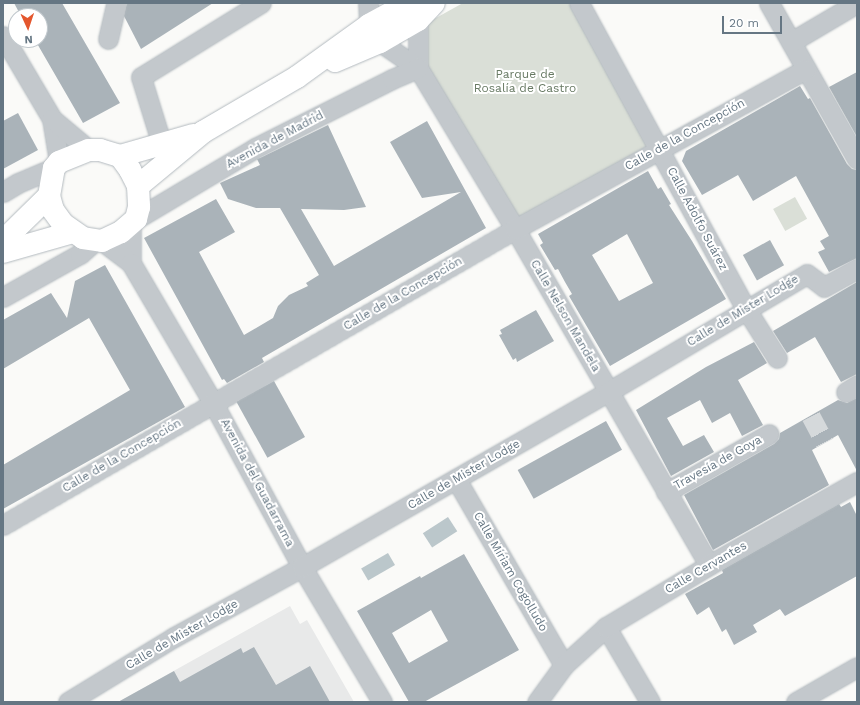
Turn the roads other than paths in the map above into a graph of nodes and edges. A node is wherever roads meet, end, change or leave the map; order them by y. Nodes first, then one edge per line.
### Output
1 (116, 3) edge
2 (261, 3) edge
3 (368, 3) edge
4 (434, 3) edge
5 (579, 3) edge
6 (769, 3) edge
7 (857, 3) edge
8 (408, 8) edge
9 (374, 34) junction
10 (3, 36) edge
11 (108, 39) dead end
12 (791, 42) junction
13 (418, 68) junction
14 (806, 69) junction
15 (52, 119) junction
16 (204, 132) junction
17 (162, 145) junction
18 (660, 149) junction
19 (89, 150) junction
20 (120, 156) junction
21 (857, 159) edge
22 (56, 165) junction
23 (138, 186) junction
24 (3, 192) edge
25 (49, 196) junction
26 (134, 222) junction
27 (515, 229) junction
28 (74, 232) junction
29 (3, 241) edge
30 (98, 241) junction
31 (3, 252) edge
32 (132, 263) junction
33 (857, 269) edge
34 (3, 297) edge
35 (746, 309) junction
36 (777, 358) dead end
37 (608, 392) junction
38 (213, 403) junction
39 (769, 434) dead end
40 (456, 479) junction
41 (855, 486) edge
42 (666, 492) junction
43 (3, 525) edge
44 (709, 565) junction
45 (302, 567) junction
46 (606, 627) junction
47 (564, 665) junction
48 (857, 667) edge
49 (68, 702) edge
50 (382, 702) edge
51 (537, 702) edge
52 (650, 702) edge
53 (796, 702) edge

1 - 11 street
2 - 17 street
3 - 9 street
4 - 8 main road
5 - 18 street, Calle Adolfo Suárez
6 - 12 street
7 - 12 street
8 - 9 main road
8 - 13 street
9 - 13 street
9 - 16 main road
10 - 15 street
12 - 14 street
13 - 26 street, Avenida de Madrid
13 - 27 street, Calle Nelson Mandela
14 - 18 street, Calle de la Concepción
14 - 21 street
15 - 19 street
15 - 22 street
16 - 17 main road
16 - 23 main road
17 - 20 main road
18 - 27 street, Calle de la Concepción
18 - 35 street, Calle Adolfo Suárez
19 - 20 main road
19 - 22 main road
20 - 23 main road
22 - 24 street
22 - 25 main road
23 - 26 main road
25 - 28 main road
25 - 29 main road
26 - 30 main road
26 - 32 street, Avenida del Guadarrama
27 - 37 street, Calle Nelson Mandela
27 - 38 street, Calle de la Concepción
28 - 30 main road
28 - 31 main road
30 - 32 street, Avenida del Guadarrama
30 - 34 street
32 - 38 street, Avenida del Guadarrama
33 - 35 street, Calle de Mister Lodge
35 - 36 street, Calle Adolfo Suárez
35 - 37 street, Calle de Mister Lodge
37 - 40 street, Calle de Mister Lodge
37 - 42 street, Calle Nelson Mandela
38 - 43 street, Calle de la Concepción
38 - 45 street, Avenida del Guadarrama
39 - 42 street, Travesía de Goya
40 - 45 street, Calle de Mister Lodge
40 - 47 street, Calle Míriam Cogolludo
41 - 44 street, Calle Cervantes
42 - 44 street, Calle Nelson Mandela
44 - 46 street, Calle Cervantes
45 - 49 street, Calle de Mister Lodge
45 - 50 street, Avenida del Guadarrama
46 - 47 street, Calle Cervantes
46 - 52 street
47 - 51 street, Calle Cervantes
48 - 53 street

